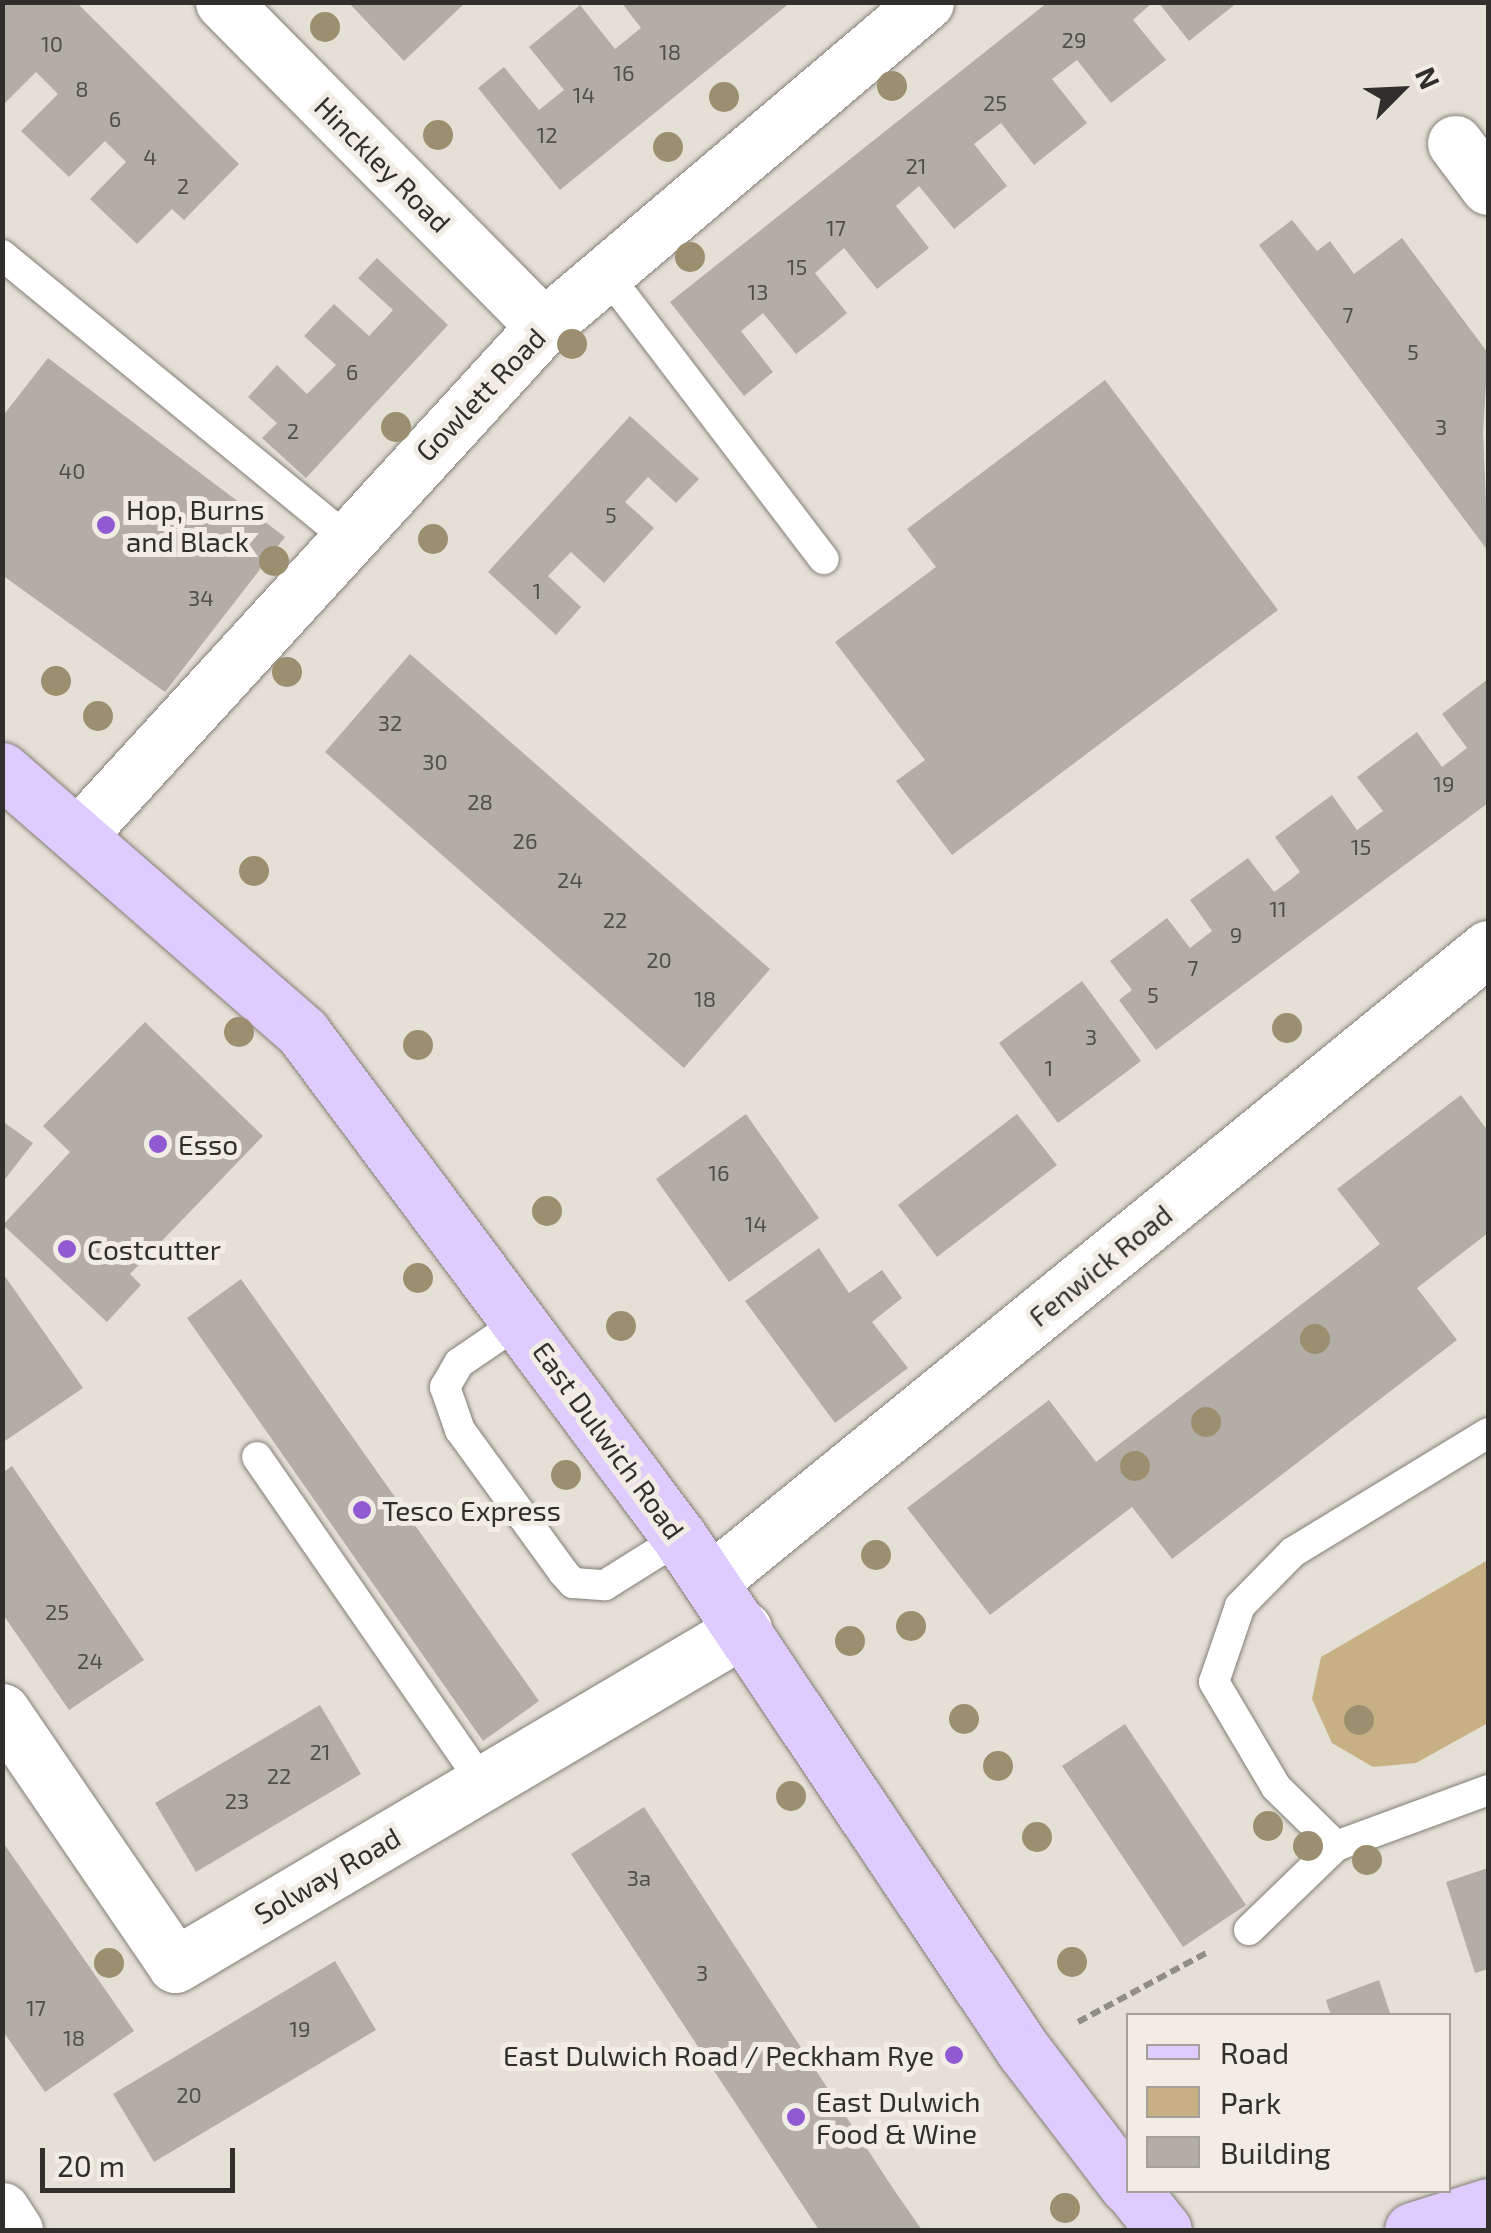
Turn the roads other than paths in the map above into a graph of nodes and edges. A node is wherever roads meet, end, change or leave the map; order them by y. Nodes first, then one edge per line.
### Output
1 (223, 2) edge
2 (926, 2) edge
3 (1455, 143) dead end
4 (1488, 187) edge
5 (2, 255) edge
6 (605, 272) junction
7 (544, 326) junction
8 (345, 536) junction
9 (824, 559) dead end
10 (2, 770) edge
11 (80, 834) junction
12 (1488, 948) edge
13 (522, 1320) junction
14 (1488, 1433) edge
15 (257, 1458) dead end
16 (680, 1538) junction
17 (711, 1581) junction
18 (744, 1628) junction
19 (2, 1711) edge
20 (483, 1784) junction
21 (1488, 1790) edge
22 (1336, 1846) junction
23 (1248, 1930) road end
24 (1126, 2183) edge
25 (1134, 2193) edge
26 (1488, 2206) edge
27 (2, 2210) edge
28 (14, 2230) edge
29 (1164, 2230) edge
30 (1412, 2230) edge

1 - 7 street, Hinckley Road
2 - 6 street, Gowlett Road
3 - 4 street
5 - 8 lane
6 - 7 street, Gowlett Road
6 - 9 lane
7 - 8 street, Gowlett Road
8 - 11 street, Gowlett Road
10 - 11 main road, East Dulwich Road
11 - 13 main road, East Dulwich Road
12 - 17 street, Fenwick Road
13 - 16 main road, East Dulwich Road
13 - 16 lane
14 - 22 lane
15 - 20 lane
16 - 17 main road, East Dulwich Road
17 - 18 main road, East Dulwich Road
18 - 20 street, Solway Road
18 - 24 main road, East Dulwich Road
19 - 20 street, Solway Road
21 - 22 lane
22 - 23 lane
25 - 29 main road, East Dulwich Road
26 - 30 main road
27 - 28 street

